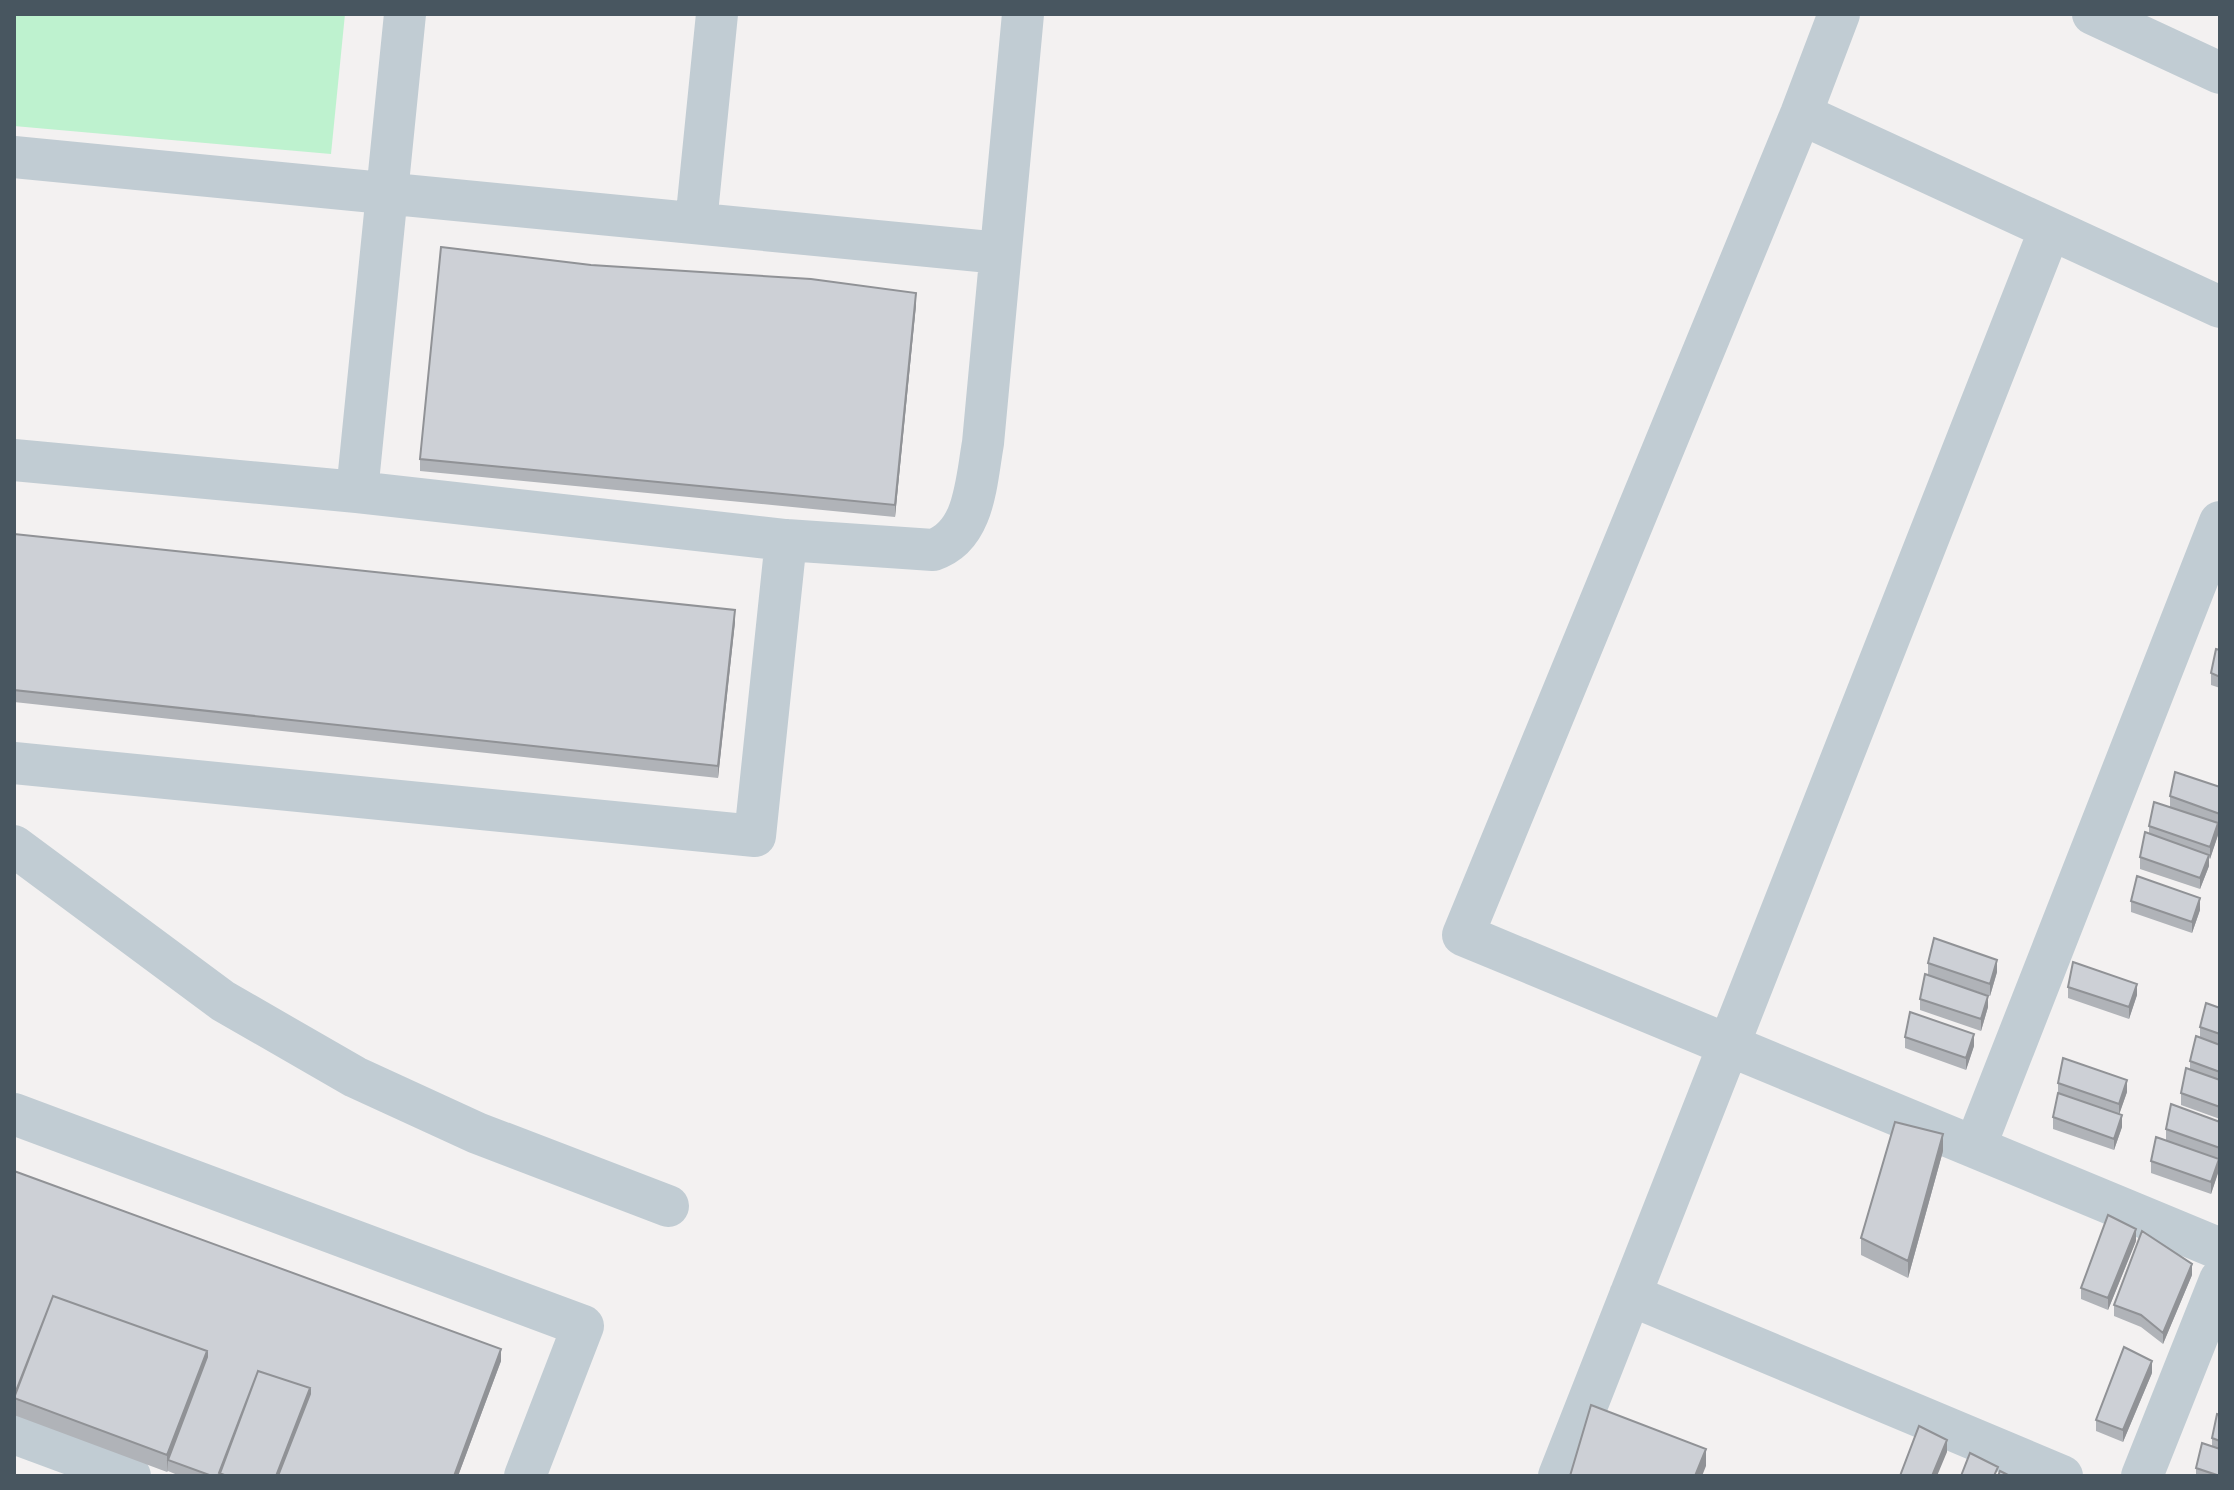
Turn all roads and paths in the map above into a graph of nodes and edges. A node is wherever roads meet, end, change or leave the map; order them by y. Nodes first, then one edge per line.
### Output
1 (405, 14) edge
2 (717, 14) edge
3 (1023, 14) edge
4 (1839, 14) edge
5 (2115, 18) edge
6 (2220, 73) edge
7 (1801, 114) junction
8 (14, 157) edge
9 (386, 193) junction
10 (696, 223) junction
11 (2050, 229) junction
12 (1000, 253) junction
13 (2220, 307) edge
14 (14, 460) edge
15 (357, 492) junction
16 (2220, 522) edge
17 (786, 540) junction
18 (2207, 593) edge
19 (14, 763) edge
20 (18, 860) edge
21 (1729, 1046) junction
22 (14, 1114) edge
23 (1975, 1147) junction
24 (668, 1206) dead end
25 (2220, 1249) edge
26 (2220, 1280) edge
27 (1630, 1295) junction
28 (14, 1433) edge
29 (130, 1476) edge
30 (525, 1476) edge
31 (1559, 1476) edge
32 (2062, 1476) edge
33 (2142, 1476) edge

1 - 9 street
2 - 10 street
3 - 12 street
4 - 7 street
5 - 6 street
7 - 11 street
7 - 21 street
8 - 9 street
9 - 10 street
9 - 15 street
10 - 12 street
11 - 13 street
11 - 21 street
12 - 17 street
14 - 15 street
15 - 17 street
16 - 18 street
17 - 19 street
18 - 23 street
20 - 24 street
21 - 23 street
21 - 27 street
22 - 30 street
23 - 25 street
26 - 33 street
27 - 31 street
27 - 32 street
28 - 29 street

